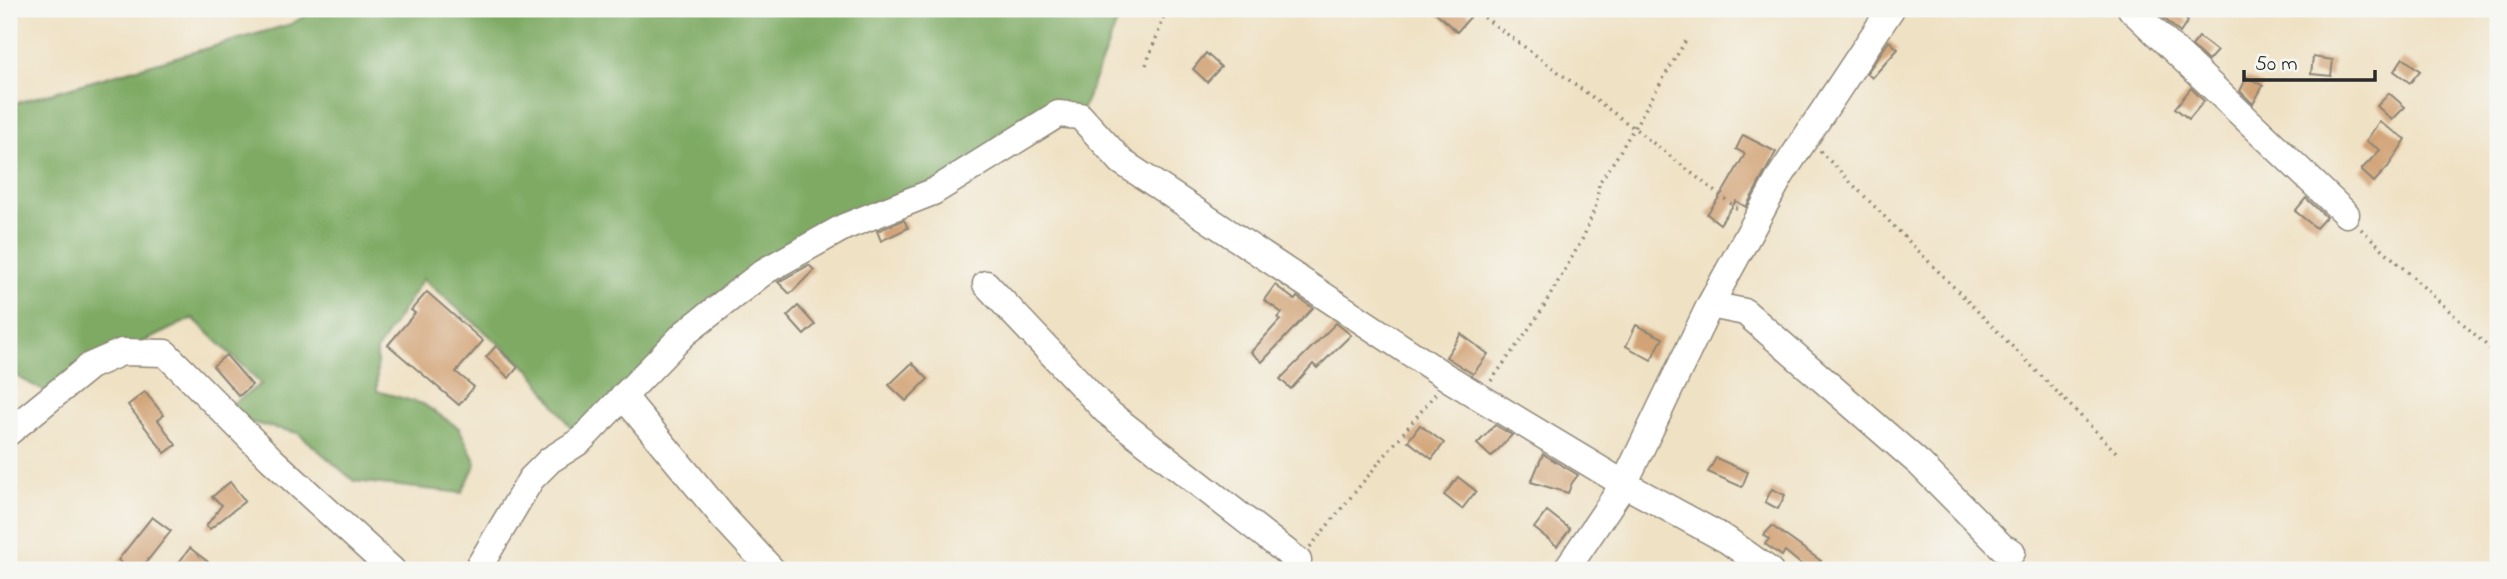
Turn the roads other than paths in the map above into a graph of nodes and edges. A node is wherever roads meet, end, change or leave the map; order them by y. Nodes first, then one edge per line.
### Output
1 (1891, 9) edge
2 (2132, 9) edge
3 (2346, 214) road end
4 (986, 284) dead end
5 (1710, 305) junction
6 (623, 396) junction
7 (9, 432) edge
8 (1624, 484) junction
9 (2012, 552) dead end
10 (1298, 561) road end
11 (392, 570) edge
12 (477, 570) edge
13 (772, 570) edge
14 (1566, 570) edge
15 (1769, 570) edge

1 - 5 street
2 - 3 street
4 - 10 street
5 - 8 street
5 - 9 street
6 - 8 street
6 - 12 street
6 - 13 street
7 - 11 street
8 - 14 street
8 - 15 street

